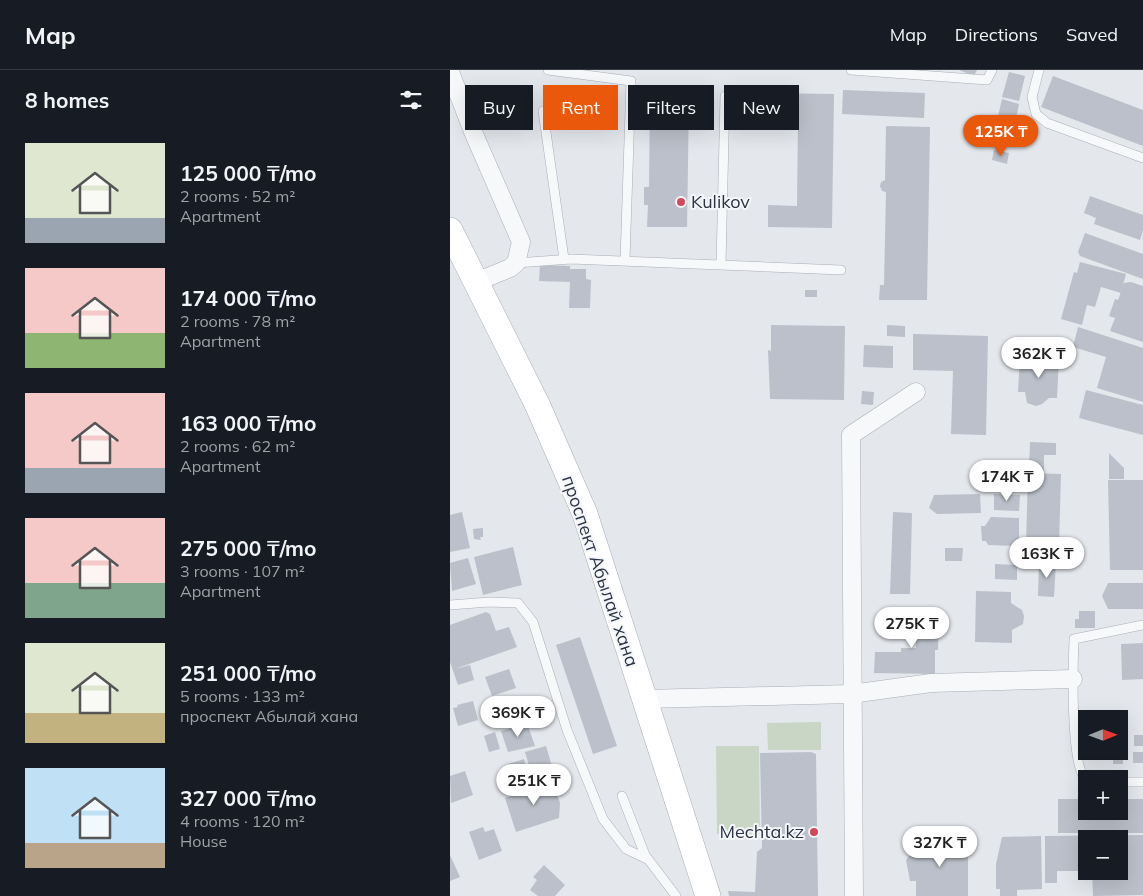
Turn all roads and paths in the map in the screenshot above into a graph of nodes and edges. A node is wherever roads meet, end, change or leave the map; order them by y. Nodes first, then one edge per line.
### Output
1 (548, 70) edge
2 (851, 70) edge
3 (992, 70) edge
4 (1039, 70) edge
5 (450, 72) edge
6 (542, 111) dead end
7 (724, 130) edge
8 (1143, 158) edge
9 (450, 230) edge
10 (564, 259) junction
11 (625, 260) junction
12 (516, 264) junction
13 (720, 264) junction
14 (841, 270) dead end
15 (476, 282) junction
16 (916, 392) dead end
17 (450, 605) edge
18 (1143, 624) edge
19 (1073, 679) junction
20 (851, 694) junction
21 (644, 699) junction
22 (1080, 770) edge
23 (1128, 782) edge
24 (1143, 782) edge
25 (622, 796) dead end
26 (649, 860) junction
27 (676, 896) edge
28 (708, 896) edge
29 (854, 896) edge

1 - 11 lane
2 - 3 lane
4 - 8 lane
5 - 12 street
6 - 10 lane
7 - 13 lane
9 - 15 main road, проспект Абылай хана
10 - 11 lane
10 - 12 lane
11 - 13 lane
12 - 15 street
13 - 14 lane
15 - 21 main road, проспект Абылай хана
16 - 20 street
17 - 26 lane
18 - 19 lane
19 - 20 street
19 - 22 lane
20 - 21 street
20 - 29 street
21 - 28 main road, проспект Абылай хана
23 - 24 lane
25 - 26 lane
26 - 27 lane

